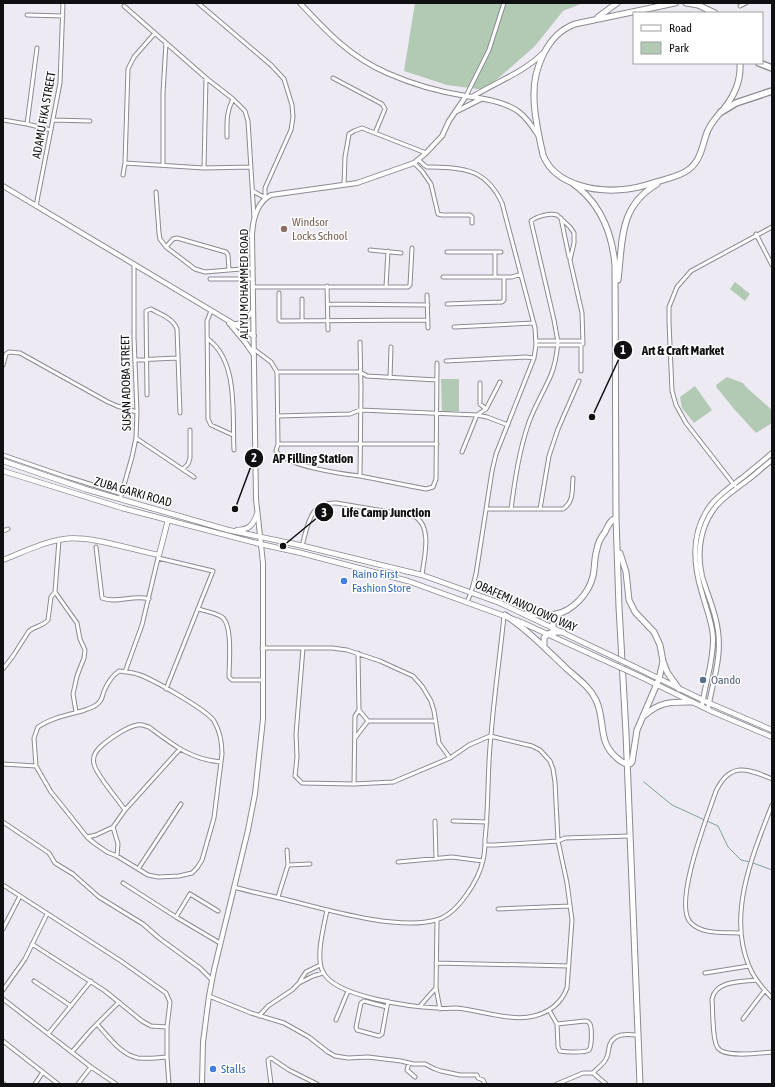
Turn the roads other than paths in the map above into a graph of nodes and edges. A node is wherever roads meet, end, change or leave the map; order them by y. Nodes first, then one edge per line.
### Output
1 (63, 3) edge
2 (198, 3) edge
3 (300, 3) edge
4 (504, 3) edge
5 (617, 3) edge
6 (675, 3) edge
7 (686, 3) edge
8 (746, 3) edge
9 (696, 4) edge
10 (124, 6) dead end
11 (740, 6) dead end
12 (713, 12) edge
13 (27, 15) dead end
14 (63, 16) junction
15 (588, 21) junction
16 (155, 33) junction
17 (166, 43) junction
18 (37, 48) dead end
19 (546, 50) junction
20 (740, 64) edge
21 (762, 64) edge
22 (772, 68) edge
23 (206, 78) junction
24 (332, 78) dead end
25 (772, 91) edge
26 (466, 96) junction
27 (472, 97) junction
28 (233, 99) junction
29 (482, 99) junction
30 (721, 112) junction
31 (454, 113) junction
32 (3, 120) edge
33 (53, 120) junction
34 (90, 121) dead end
35 (28, 124) junction
36 (51, 130) junction
37 (375, 133) junction
38 (226, 137) dead end
39 (539, 137) junction
40 (426, 153) junction
41 (419, 160) junction
42 (125, 163) junction
43 (414, 163) junction
44 (163, 166) junction
45 (251, 167) junction
46 (204, 168) junction
47 (122, 175) dead end
48 (664, 180) junction
49 (571, 182) junction
50 (344, 185) junction
51 (3, 186) edge
52 (156, 192) dead end
53 (253, 192) junction
54 (265, 198) junction
55 (36, 206) junction
56 (561, 218) junction
57 (254, 219) junction
58 (472, 223) dead end
59 (772, 227) edge
60 (756, 234) junction
61 (166, 247) junction
62 (412, 248) dead end
63 (370, 250) dead end
64 (388, 252) junction
65 (447, 252) dead end
66 (496, 252) junction
67 (501, 252) dead end
68 (401, 253) dead end
69 (570, 260) junction
70 (134, 264) junction
71 (772, 265) edge
72 (253, 268) junction
73 (229, 270) junction
74 (521, 274) junction
75 (443, 277) dead end
76 (495, 277) junction
77 (504, 277) junction
78 (210, 279) dead end
79 (253, 279) junction
80 (327, 286) junction
81 (253, 287) junction
82 (386, 287) junction
83 (279, 293) dead end
84 (427, 295) dead end
85 (302, 299) dead end
86 (616, 299) junction
87 (328, 304) junction
88 (447, 304) dead end
89 (428, 305) junction
90 (211, 311) junction
91 (254, 311) junction
92 (226, 320) junction
93 (428, 320) junction
94 (302, 321) junction
95 (328, 321) junction
96 (534, 323) junction
97 (234, 324) junction
98 (428, 328) dead end
99 (454, 328) dead end
100 (328, 330) dead end
101 (254, 336) junction
102 (208, 339) junction
103 (360, 342) dead end
104 (536, 343) junction
105 (558, 343) junction
106 (582, 343) junction
107 (391, 347) dead end
108 (255, 350) junction
109 (177, 358) junction
110 (534, 358) junction
111 (147, 359) junction
112 (255, 359) junction
113 (135, 360) junction
114 (446, 361) dead end
115 (3, 363) edge
116 (437, 363) dead end
117 (581, 371) dead end
118 (277, 372) junction
119 (360, 372) junction
120 (390, 378) junction
121 (437, 380) junction
122 (579, 381) dead end
123 (480, 382) dead end
124 (500, 382) dead end
125 (147, 395) dead end
126 (486, 408) junction
127 (360, 410) junction
128 (137, 412) junction
129 (180, 413) dead end
130 (437, 414) junction
131 (477, 415) junction
132 (278, 416) junction
133 (508, 425) junction
134 (190, 430) dead end
135 (233, 435) junction
136 (136, 438) junction
137 (360, 443) junction
138 (278, 444) junction
139 (437, 444) junction
140 (234, 450) dead end
141 (462, 452) dead end
142 (772, 453) edge
143 (3, 455) edge
144 (772, 460) edge
145 (3, 461) edge
146 (182, 469) junction
147 (3, 471) edge
148 (360, 476) junction
149 (194, 477) dead end
150 (573, 478) dead end
151 (735, 486) junction
152 (121, 496) junction
153 (486, 509) junction
154 (511, 509) junction
155 (540, 509) junction
156 (257, 514) junction
157 (616, 518) junction
158 (168, 520) junction
159 (8, 529) dead end
160 (228, 530) junction
161 (3, 531) edge
162 (260, 537) junction
163 (59, 540) junction
164 (260, 544) junction
165 (96, 546) dead end
166 (302, 546) junction
167 (618, 548) junction
168 (158, 556) junction
169 (3, 560) edge
170 (422, 575) junction
171 (55, 592) junction
172 (471, 593) junction
173 (149, 599) junction
174 (467, 602) junction
175 (198, 609) junction
176 (525, 614) junction
177 (558, 614) junction
178 (504, 615) junction
179 (551, 632) junction
180 (563, 632) joint
181 (544, 647) junction
182 (262, 648) junction
183 (303, 648) junction
184 (358, 654) junction
185 (663, 661) junction
186 (3, 668) edge
187 (124, 672) junction
188 (659, 679) junction
189 (263, 680) junction
190 (656, 685) junction
191 (166, 689) junction
192 (679, 689) junction
193 (703, 700) junction
194 (692, 702) junction
195 (709, 703) junction
196 (702, 706) junction
197 (708, 709) junction
198 (358, 710) junction
199 (76, 712) junction
200 (641, 719) junction
201 (368, 721) junction
202 (435, 721) junction
203 (772, 730) edge
204 (490, 736) junction
205 (772, 737) edge
206 (354, 738) junction
207 (180, 749) junction
208 (450, 758) junction
209 (221, 762) junction
210 (3, 764) edge
211 (627, 764) junction
212 (36, 766) junction
213 (772, 779) edge
214 (354, 784) junction
215 (181, 804) dead end
216 (772, 805) edge
217 (126, 810) junction
218 (435, 821) dead end
219 (453, 821) dead end
220 (3, 822) edge
221 (487, 822) junction
222 (113, 827) junction
223 (630, 836) junction
224 (87, 837) junction
225 (558, 842) junction
226 (485, 844) junction
227 (287, 850) dead end
228 (117, 856) junction
229 (436, 859) junction
230 (483, 860) junction
231 (398, 862) dead end
232 (310, 864) dead end
233 (288, 865) junction
234 (138, 869) junction
235 (123, 883) dead end
236 (3, 885) edge
237 (234, 887) junction
238 (20, 896) junction
239 (278, 897) junction
240 (570, 906) junction
241 (498, 908) dead end
242 (327, 910) junction
243 (218, 911) dead end
244 (47, 914) junction
245 (176, 917) junction
246 (437, 920) junction
247 (3, 929) edge
248 (741, 933) junction
249 (32, 944) junction
250 (220, 944) junction
251 (436, 963) junction
252 (320, 964) junction
253 (569, 966) junction
254 (749, 966) junction
255 (704, 973) dead end
256 (323, 974) junction
257 (212, 980) junction
258 (757, 980) junction
259 (34, 981) dead end
260 (91, 981) junction
261 (299, 983) junction
262 (436, 988) junction
263 (3, 990) edge
264 (765, 990) junction
265 (348, 991) junction
266 (209, 996) junction
267 (772, 998) edge
268 (3, 999) edge
269 (388, 1001) junction
270 (119, 1002) junction
271 (71, 1006) junction
272 (420, 1006) junction
273 (387, 1007) junction
274 (440, 1009) junction
275 (549, 1010) junction
276 (259, 1016) junction
277 (743, 1019) dead end
278 (336, 1020) dead end
279 (97, 1024) junction
280 (557, 1024) junction
281 (168, 1026) junction
282 (48, 1034) junction
283 (637, 1035) junction
284 (3, 1041) edge
285 (72, 1052) junction
286 (772, 1052) edge
287 (167, 1057) junction
288 (409, 1063) junction
289 (91, 1067) junction
290 (43, 1072) junction
291 (593, 1073) junction
292 (415, 1077) dead end
293 (35, 1084) edge
294 (58, 1084) edge
295 (78, 1084) edge
296 (116, 1084) edge
297 (169, 1084) edge
298 (202, 1084) edge
299 (271, 1084) edge
300 (317, 1084) edge
301 (485, 1084) edge
302 (557, 1084) edge
303 (606, 1084) edge
304 (640, 1084) edge

1 - 14 street, ADAMU FIKA STREET
2 - 54 street
3 - 26 street
4 - 26 street
5 - 15 main road
6 - 15 main road
7 - 9 main road
8 - 11 street
9 - 12 main road
10 - 16 street
13 - 14 street
14 - 33 street, ADAMU FIKA STREET
15 - 19 main road
16 - 17 street
16 - 42 street
17 - 23 street
17 - 44 street
18 - 35 street
19 - 27 street
19 - 39 main road
20 - 30 main road
21 - 22 highway
23 - 28 street
23 - 46 street
24 - 37 street
25 - 30 highway
26 - 27 street
26 - 31 street
27 - 29 street
28 - 38 street
28 - 45 street
29 - 31 street
29 - 39 street
30 - 48 main road
31 - 40 street
32 - 35 street
33 - 34 street
33 - 36 street, ADAMU FIKA STREET
35 - 36 street
36 - 55 street, ADAMU FIKA STREET
37 - 40 street
37 - 50 street
39 - 49 main road
40 - 41 street
41 - 43 street
41 - 74 street
42 - 44 street
42 - 47 street
43 - 50 street
43 - 58 street
44 - 46 street
45 - 46 street
45 - 53 street
48 - 49 main road
48 - 86 main road
49 - 86 main road
50 - 54 street
51 - 55 street
52 - 61 street
53 - 54 street
53 - 57 street
54 - 57 street, ALIYU MOHAMMED ROAD
55 - 70 street
56 - 69 street
56 - 69 street
56 - 105 street
57 - 72 street, ALIYU MOHAMMED ROAD
59 - 60 street
60 - 71 street
60 - 151 street
61 - 73 street
61 - 73 street
62 - 82 street
63 - 64 street
64 - 68 street
64 - 82 street
65 - 66 street
66 - 67 street
66 - 76 street
69 - 106 street
70 - 90 street
70 - 113 street, SUSAN ADOBA STREET
72 - 73 street
72 - 79 street, ALIYU MOHAMMED ROAD
74 - 77 street
74 - 96 street
75 - 76 street
76 - 77 street
77 - 88 street
78 - 79 street
79 - 81 street, ALIYU MOHAMMED ROAD
80 - 81 street
80 - 82 street
80 - 87 street
81 - 91 street, ALIYU MOHAMMED ROAD
83 - 94 street
84 - 89 street
85 - 94 street
86 - 157 main road
87 - 89 street
87 - 95 street
89 - 93 street
90 - 92 street
90 - 102 street
91 - 97 street
91 - 101 street, ALIYU MOHAMMED ROAD
92 - 97 street
92 - 112 street
93 - 95 street
93 - 98 street
94 - 95 street
95 - 100 street
96 - 99 street
96 - 104 street
97 - 101 street
101 - 108 street, ALIYU MOHAMMED ROAD
102 - 135 street
102 - 135 street
103 - 119 street
104 - 105 street
104 - 110 street
105 - 106 street
105 - 154 street
106 - 117 street
107 - 120 street
108 - 112 street, ALIYU MOHAMMED ROAD
108 - 118 street
109 - 111 street
109 - 111 street
109 - 129 street
110 - 114 street
110 - 133 street
111 - 113 street
111 - 125 street
112 - 156 street, ALIYU MOHAMMED ROAD
113 - 128 street, SUSAN ADOBA STREET
115 - 128 street
116 - 121 street
118 - 119 street
118 - 132 street
119 - 120 street
119 - 127 street
120 - 121 street
121 - 130 street
122 - 155 street
123 - 126 street
124 - 126 street
126 - 131 street
127 - 130 street
127 - 132 street
127 - 137 street
128 - 136 street, SUSAN ADOBA STREET
130 - 131 street
130 - 139 street
131 - 133 street
131 - 141 street
132 - 138 street
133 - 153 street
134 - 146 street
135 - 140 street
136 - 146 street
136 - 152 street, SUSAN ADOBA STREET
137 - 138 street
137 - 139 street
137 - 148 street
138 - 148 street
139 - 148 street
142 - 151 street
143 - 152 street
144 - 151 street
145 - 152 main road, ZUBA GARKI ROAD
146 - 149 street
147 - 158 main road, ZUBA GARKI ROAD
150 - 155 street
151 - 193 street
151 - 195 street
152 - 160 main road, ZUBA GARKI ROAD
153 - 154 street
153 - 172 street
154 - 155 street
156 - 160 main road
156 - 162 street, ALIYU MOHAMMED ROAD
157 - 167 main road
157 - 177 main road
158 - 164 main road, ZUBA GARKI ROAD
158 - 168 main road, ZUBA GARKI ROAD
159 - 161 street
160 - 162 main road, ZUBA GARKI ROAD
162 - 164 street, ALIYU MOHAMMED ROAD
162 - 166 main road, OBAFEMI AWOLOWO WAY
163 - 168 main road
163 - 169 main road
163 - 171 street
164 - 174 main road, OBAFEMI AWOLOWO WAY
164 - 182 street, ALIYU MOHAMMED ROAD
165 - 173 street
166 - 170 main road, OBAFEMI AWOLOWO WAY
166 - 170 street
167 - 185 main road
167 - 211 main road
168 - 173 street
168 - 175 street
170 - 172 main road, OBAFEMI AWOLOWO WAY
171 - 186 street
171 - 199 street
172 - 174 street
172 - 176 main road, OBAFEMI AWOLOWO WAY
173 - 187 street
174 - 178 main road, OBAFEMI AWOLOWO WAY
175 - 189 street
175 - 191 street
176 - 177 main road
176 - 179 main road, OBAFEMI AWOLOWO WAY
177 - 179 main road
178 - 179 main road, OBAFEMI AWOLOWO WAY
178 - 181 main road
178 - 204 street
179 - 180 main road
179 - 181 main road
179 - 190 main road, OBAFEMI AWOLOWO WAY, bridge
180 - 188 main road, OBAFEMI AWOLOWO WAY, bridge
181 - 211 main road
182 - 183 street
182 - 189 street, ALIYU MOHAMMED ROAD
183 - 184 street
183 - 214 street
184 - 198 street
184 - 202 street
185 - 188 main road
185 - 192 main road
187 - 191 street
187 - 199 street
188 - 190 main road
188 - 192 main road, OBAFEMI AWOLOWO WAY
189 - 237 street, ALIYU MOHAMMED ROAD
190 - 194 main road, OBAFEMI AWOLOWO WAY
190 - 200 main road
191 - 209 street
192 - 193 main road, OBAFEMI AWOLOWO WAY
193 - 195 main road, OBAFEMI AWOLOWO WAY
193 - 196 street
194 - 196 main road, OBAFEMI AWOLOWO WAY
194 - 200 main road
195 - 197 street
195 - 203 main road, OBAFEMI AWOLOWO WAY
196 - 197 main road, OBAFEMI AWOLOWO WAY
197 - 205 main road, OBAFEMI AWOLOWO WAY
198 - 201 street
198 - 206 street
199 - 212 street
200 - 211 main road
201 - 202 street
201 - 206 street
202 - 208 street
204 - 208 street
204 - 221 street
204 - 225 street
206 - 214 street
207 - 209 street
207 - 217 street
207 - 217 street
208 - 214 street
209 - 234 street
210 - 212 street
211 - 223 main road
212 - 224 street
213 - 248 street
215 - 234 street
216 - 248 street
217 - 222 street
218 - 229 street
219 - 221 street
220 - 257 street
221 - 226 street
222 - 224 street
222 - 228 street
223 - 225 street
223 - 283 main road
224 - 228 street
225 - 226 street
225 - 240 street
226 - 230 street
227 - 233 street
228 - 234 street
229 - 230 street
229 - 231 street
230 - 246 street
232 - 233 street
233 - 239 street
235 - 245 street
236 - 238 street
237 - 239 street
237 - 250 street, ALIYU MOHAMMED ROAD
238 - 244 street
238 - 247 street
239 - 242 street
240 - 241 street
240 - 253 street
242 - 246 street
242 - 252 street
243 - 245 street
244 - 249 street
244 - 281 street
245 - 250 street
246 - 251 street
248 - 254 street
249 - 260 street
249 - 263 street
250 - 257 street, ALIYU MOHAMMED ROAD
251 - 253 street
251 - 262 street
252 - 256 street
252 - 261 street
253 - 275 street
254 - 255 street
254 - 258 street
256 - 261 street
256 - 265 street
257 - 266 street, ALIYU MOHAMMED ROAD
258 - 264 street
258 - 286 street
259 - 271 street
260 - 270 street
260 - 271 street
261 - 276 street
262 - 272 street
262 - 274 street
264 - 267 street
264 - 277 street
265 - 269 street
265 - 278 street
266 - 276 street
266 - 298 street, ALIYU MOHAMMED ROAD
268 - 282 street
269 - 272 street
269 - 273 street
270 - 279 street
270 - 281 street
271 - 282 street
272 - 274 street
273 - 273 street
274 - 275 street
275 - 280 street
276 - 288 street
279 - 285 street
279 - 287 street
280 - 280 street
281 - 287 street
282 - 285 street
283 - 291 street
283 - 304 main road
284 - 290 street
285 - 289 street
287 - 297 street
288 - 292 street
288 - 301 street
289 - 295 street
289 - 296 street
290 - 293 street
290 - 294 street
291 - 302 street
291 - 303 street
299 - 300 street

